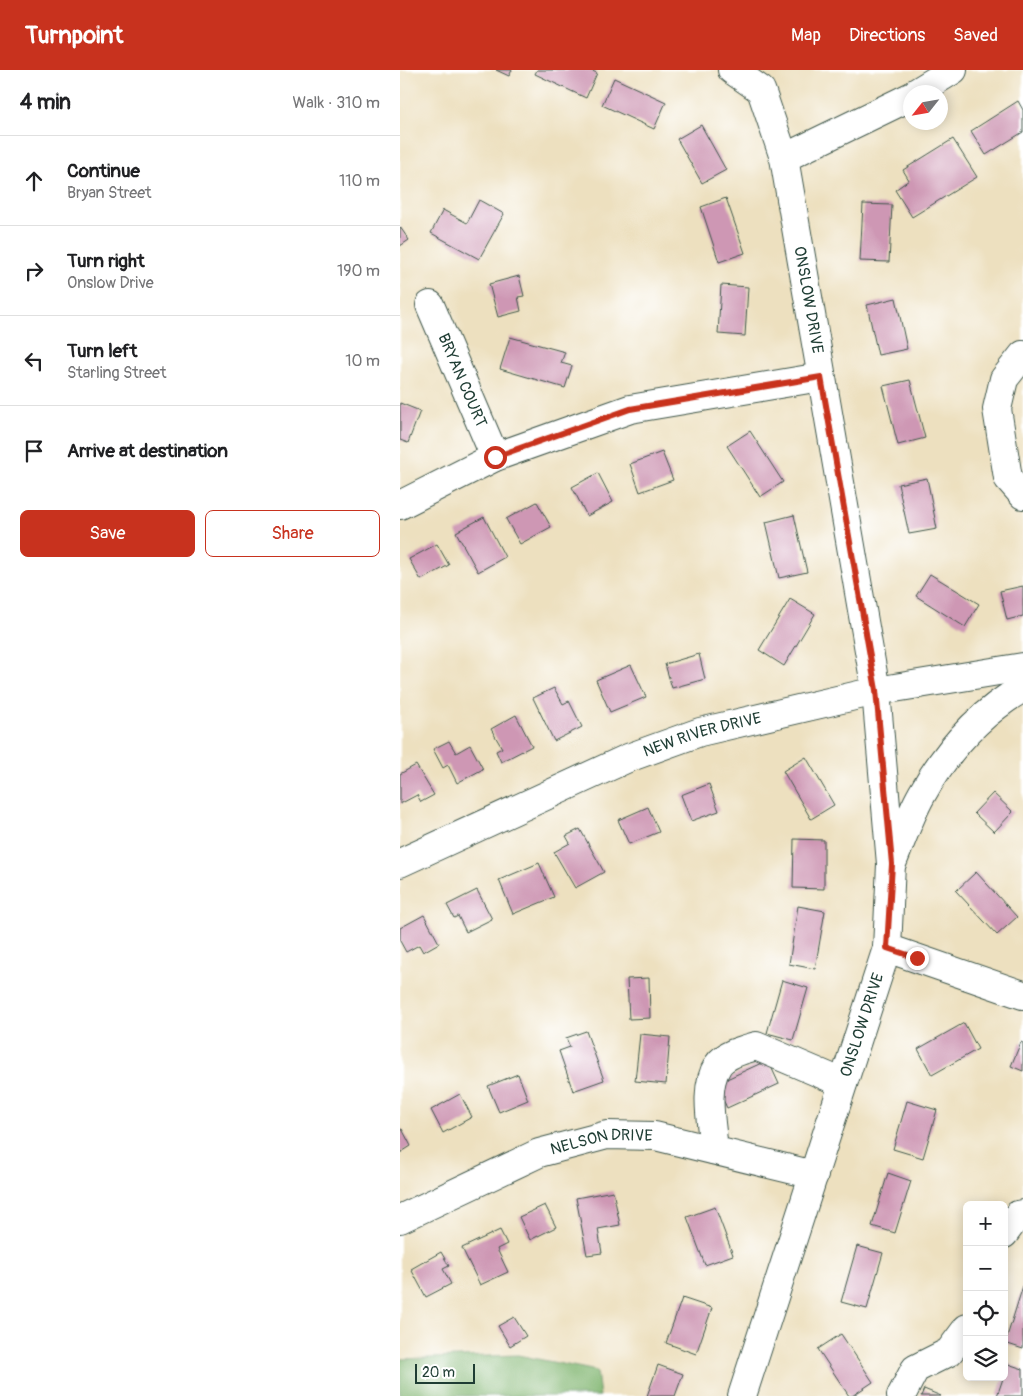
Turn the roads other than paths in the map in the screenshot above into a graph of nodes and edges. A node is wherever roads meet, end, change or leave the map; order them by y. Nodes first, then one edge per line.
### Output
1 (732, 70) edge
2 (953, 70) edge
3 (928, 85) edge
4 (903, 100) edge
5 (784, 158) junction
6 (430, 305) dead end
7 (1023, 355) edge
8 (821, 377) junction
9 (495, 457) junction
10 (1023, 495) edge
11 (400, 505) edge
12 (1023, 667) edge
13 (1023, 688) edge
14 (876, 690) junction
15 (400, 863) edge
16 (892, 864) junction
17 (887, 948) junction
18 (1023, 995) edge
19 (844, 1083) junction
20 (714, 1150) junction
21 (814, 1175) junction
22 (1023, 1214) edge
23 (400, 1220) edge
24 (1008, 1229) edge
25 (963, 1333) edge
26 (742, 1396) edge
27 (901, 1396) edge

1 - 5 street, ONSLOW DRIVE
2 - 3 street
4 - 5 street
5 - 8 street, ONSLOW DRIVE
6 - 9 street, BRYAN COURT
7 - 10 street
8 - 9 street
8 - 14 street, ONSLOW DRIVE
9 - 11 street
12 - 14 street, NEW RIVER DRIVE
13 - 16 street
14 - 15 street, NEW RIVER DRIVE
14 - 16 street, ONSLOW DRIVE
16 - 17 street, ONSLOW DRIVE
17 - 18 street
17 - 19 street, ONSLOW DRIVE
19 - 20 street
19 - 21 street, ONSLOW DRIVE
20 - 21 street, NELSON DRIVE
20 - 23 street, NELSON DRIVE
21 - 26 street, ONSLOW DRIVE
22 - 24 street
25 - 27 street

